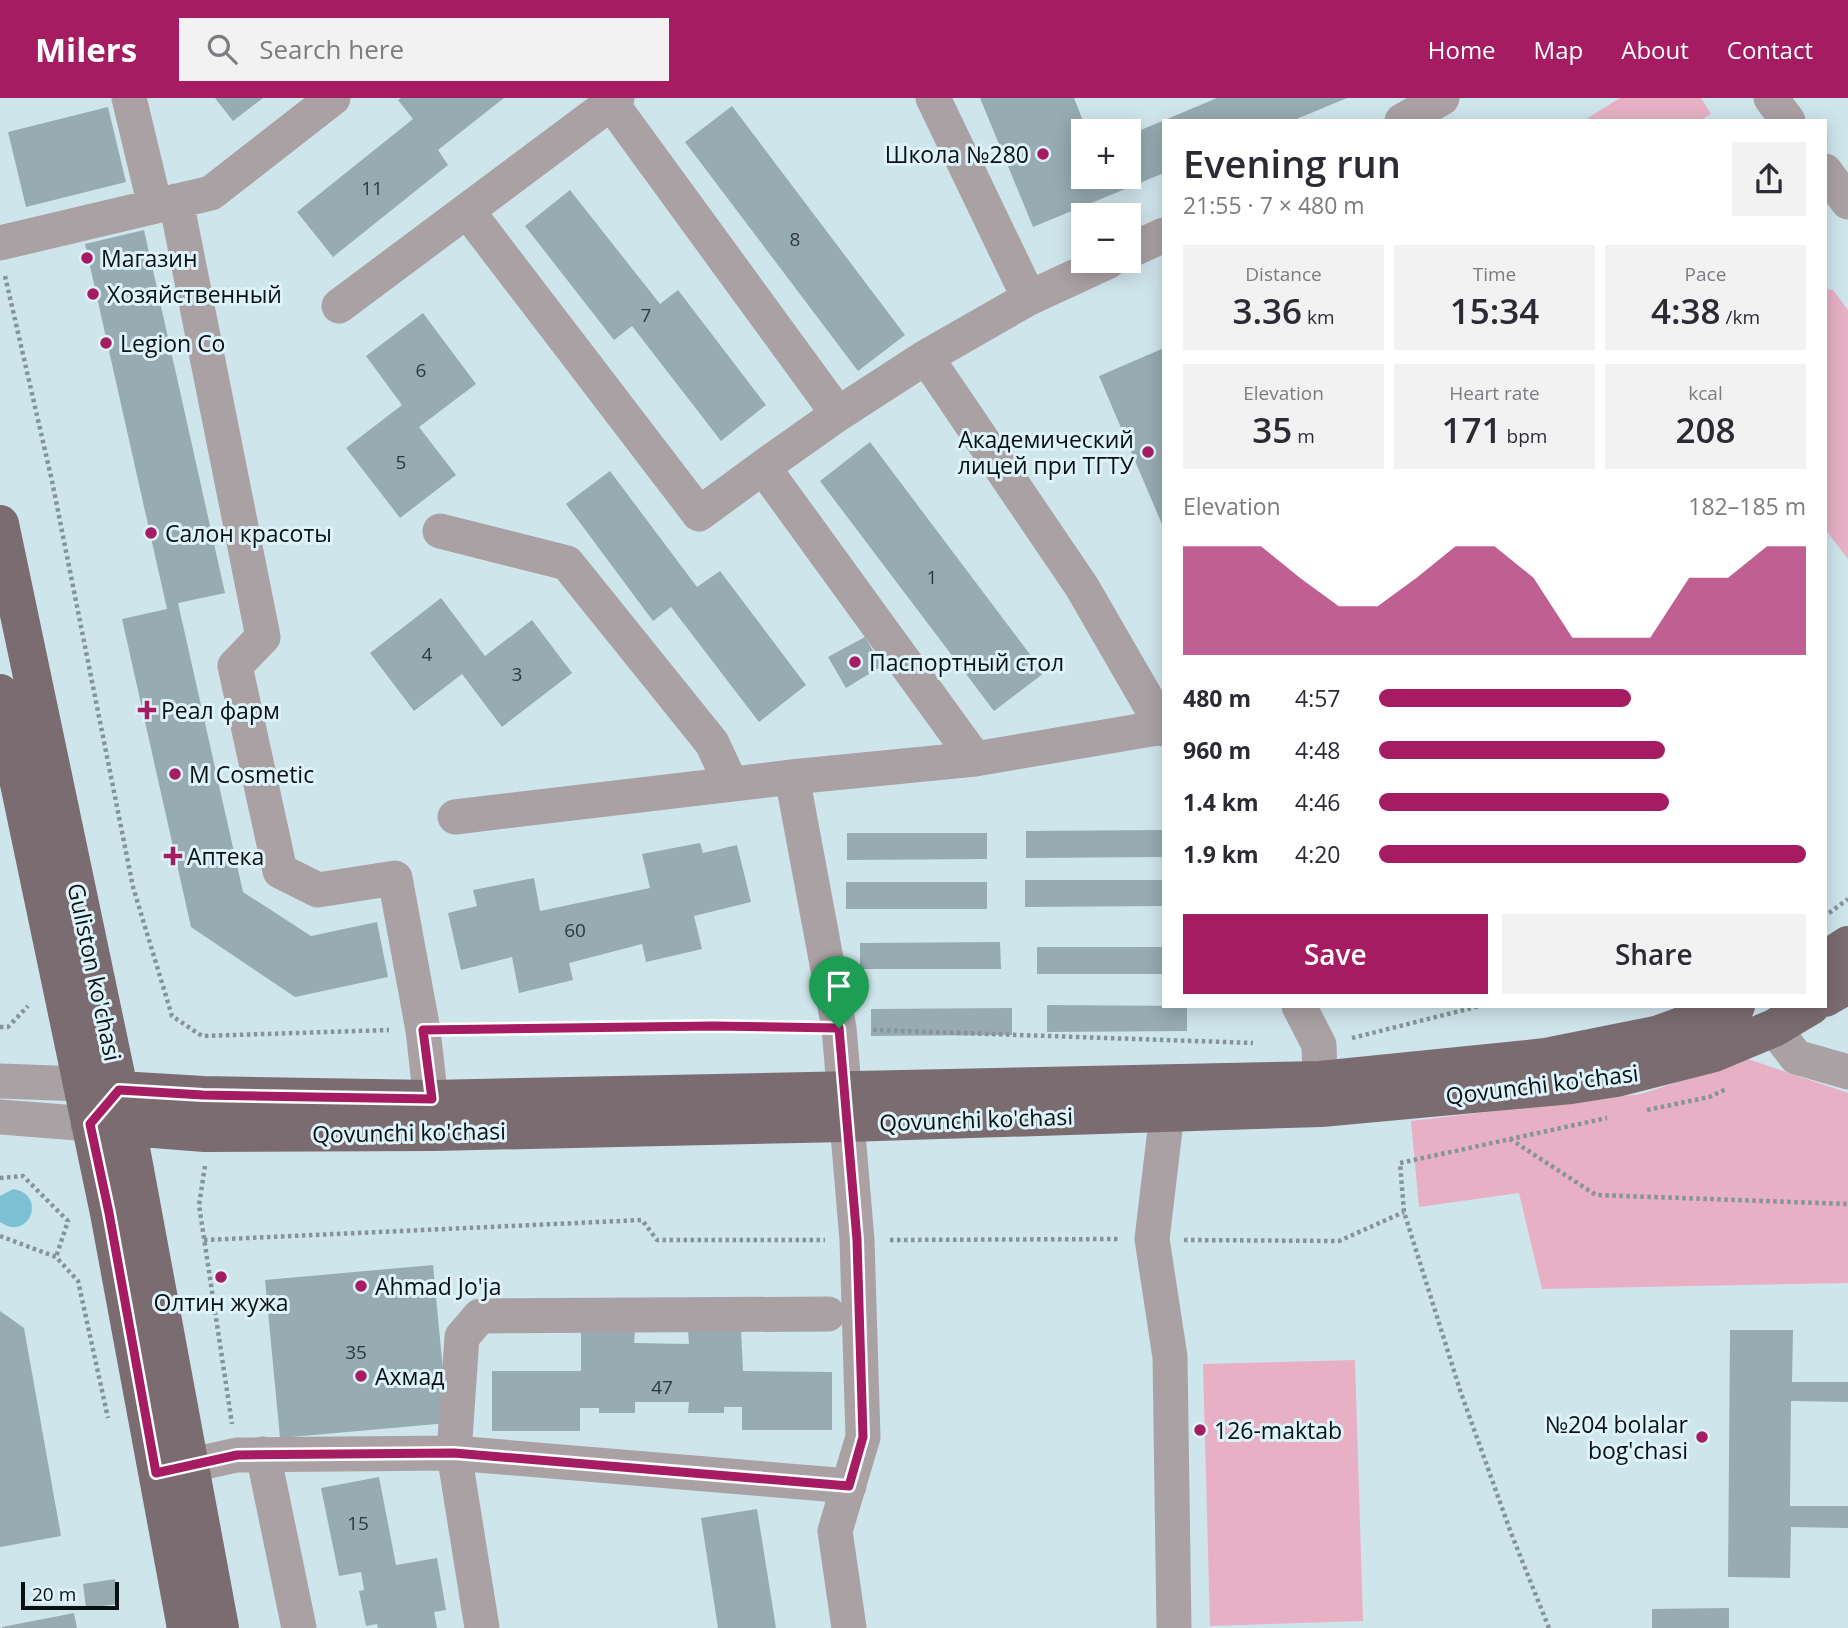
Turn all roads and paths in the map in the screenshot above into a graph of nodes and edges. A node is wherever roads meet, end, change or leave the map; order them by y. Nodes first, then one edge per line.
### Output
1 (130, 98) edge
2 (333, 98) edge
3 (933, 98) edge
4 (1442, 98) edge
5 (1771, 98) edge
6 (614, 100) edge
7 (1405, 119) edge
8 (1786, 119) edge
9 (1827, 175) edge
10 (1848, 202) edge
11 (165, 204) junction
12 (468, 212) junction
13 (1162, 236) edge
14 (1141, 246) edge
15 (2, 255) edge
16 (1083, 273) edge
17 (1029, 298) junction
18 (340, 306) dead end
19 (926, 356) junction
20 (838, 414) junction
21 (763, 467) junction
22 (0, 524) edge
23 (440, 531) dead end
24 (0, 693) edge
25 (1162, 726) edge
26 (1162, 728) edge
27 (975, 759) junction
28 (792, 777) junction
29 (731, 784) junction
30 (455, 817) dead end
31 (1848, 899) edge
32 (1827, 914) edge
33 (1848, 945) edge
34 (1827, 959) edge
35 (1848, 985) edge
36 (25, 995) dead end
37 (1827, 997) edge
38 (1300, 1008) edge
39 (1476, 1008) edge
40 (1730, 1008) edge
41 (1808, 1008) edge
42 (0, 1027) edge
43 (839, 1028) junction
44 (1774, 1028) junction
45 (423, 1030) junction
46 (1264, 1043) dead end
47 (1848, 1072) edge
48 (1320, 1078) junction
49 (0, 1081) edge
50 (82, 1084) junction
51 (119, 1090) junction
52 (846, 1107) junction
53 (1167, 1113) junction
54 (433, 1116) junction
55 (0, 1117) edge
56 (90, 1124) junction
57 (127, 1127) junction
58 (1510, 1139) dead end
59 (206, 1159) dead end
60 (1400, 1163) dead end
61 (0, 1178) edge
62 (1848, 1204) edge
63 (0, 1236) edge
64 (857, 1240) junction
65 (204, 1241) junction
66 (56, 1257) junction
67 (828, 1314) dead end
68 (109, 1424) dead end
69 (454, 1453) junction
70 (250, 1454) junction
71 (173, 1469) junction
72 (849, 1486) junction
73 (186, 1628) edge
74 (220, 1628) edge
75 (299, 1628) edge
76 (482, 1628) edge
77 (849, 1628) edge
78 (1174, 1628) edge
79 (1549, 1628) edge

1 - 11 street
2 - 11 street
3 - 17 street
4 - 7 street
5 - 8 street
6 - 12 street
6 - 20 street
9 - 10 street
11 - 15 street
11 - 45 street
12 - 18 street
12 - 21 street
13 - 14 street
15 - 45 path
16 - 17 street
17 - 19 street
19 - 20 street
19 - 25 street
20 - 21 street
21 - 27 street
22 - 51 main road, Guliston ko'chasi
23 - 29 street
24 - 50 main road, Guliston ko'chasi
26 - 27 street
27 - 28 street
28 - 29 street
28 - 43 street
29 - 30 street
31 - 32 path
33 - 34 main road
35 - 37 main road
36 - 42 path
38 - 48 street
39 - 48 path
40 - 48 main road, Qovunchi ko'chasi
41 - 44 main road, Qovunchi ko'chasi
43 - 45 path
43 - 46 path
43 - 52 street
44 - 47 street
44 - 48 main road, Qovunchi ko'chasi
45 - 54 street
48 - 52 main road, Qovunchi ko'chasi
48 - 53 main road, Qovunchi ko'chasi
49 - 50 street, Qovunchi ko'chasi
50 - 51 main road, Qovunchi ko'chasi
50 - 56 main road, Guliston ko'chasi
51 - 54 main road, Qovunchi ko'chasi
51 - 56 main road
51 - 57 main road, Guliston ko'chasi
52 - 53 main road, Qovunchi ko'chasi
52 - 54 main road, Qovunchi ko'chasi
52 - 64 street
53 - 78 street
54 - 57 main road, Qovunchi ko'chasi
55 - 56 street, Qovunchi ko'chasi
56 - 57 main road, Qovunchi ko'chasi
56 - 71 main road, Guliston ko'chasi
57 - 71 main road, Guliston ko'chasi
58 - 62 path
59 - 65 path
60 - 79 path
61 - 66 path
63 - 66 path
64 - 65 path
64 - 72 street
65 - 70 path
66 - 68 path
67 - 69 street
69 - 70 street
69 - 72 street
69 - 76 street
70 - 71 street
70 - 75 street
71 - 73 main road, Guliston ko'chasi
71 - 74 main road, Guliston ko'chasi
72 - 77 street

